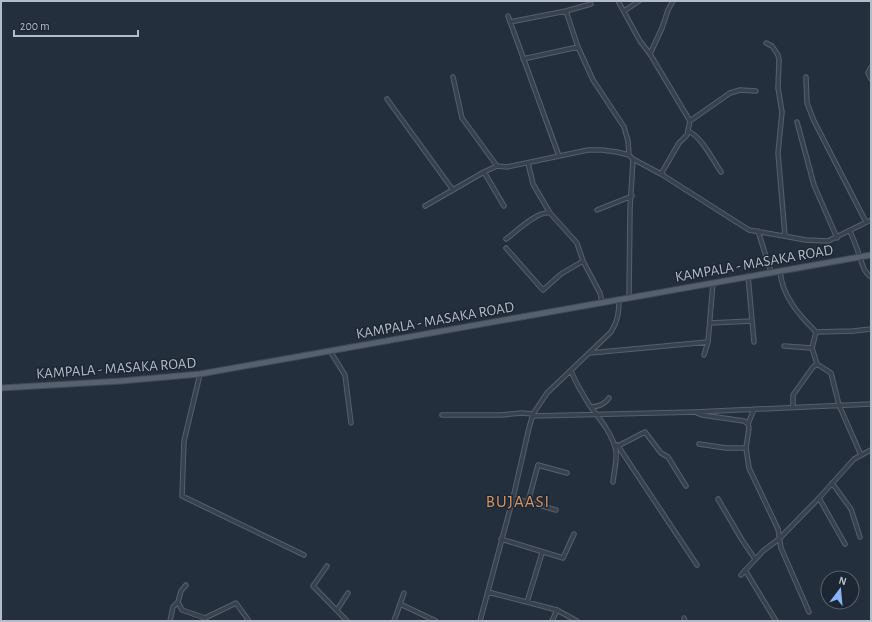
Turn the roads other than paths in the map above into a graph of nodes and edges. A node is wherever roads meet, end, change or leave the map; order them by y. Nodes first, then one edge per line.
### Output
1 (618, 1) edge
2 (639, 1) edge
3 (673, 1) edge
4 (591, 4) dead end
5 (566, 11) junction
6 (624, 11) junction
7 (508, 16) dead end
8 (510, 22) junction
9 (766, 43) dead end
10 (578, 47) junction
11 (650, 54) junction
12 (523, 59) junction
13 (871, 67) edge
14 (453, 77) dead end
15 (806, 77) dead end
16 (871, 79) edge
17 (756, 90) dead end
18 (387, 99) dead end
19 (690, 122) junction
20 (797, 122) dead end
21 (688, 131) junction
22 (629, 155) junction
23 (559, 156) junction
24 (633, 159) junction
25 (528, 163) junction
26 (497, 166) junction
27 (484, 172) junction
28 (721, 172) dead end
29 (661, 174) junction
30 (453, 190) junction
31 (632, 196) junction
32 (425, 206) dead end
33 (504, 206) dead end
34 (597, 210) dead end
35 (550, 213) junction
36 (871, 220) edge
37 (866, 222) junction
38 (758, 231) junction
39 (850, 231) junction
40 (785, 236) junction
41 (837, 238) junction
42 (506, 239) dead end
43 (506, 248) dead end
44 (871, 255) edge
45 (860, 257) junction
46 (583, 261) junction
47 (780, 271) junction
48 (771, 272) junction
49 (748, 276) junction
50 (871, 277) edge
51 (713, 283) junction
52 (629, 297) junction
53 (619, 299) junction
54 (602, 302) junction
55 (752, 321) junction
56 (710, 323) junction
57 (871, 329) edge
58 (816, 332) junction
59 (708, 342) junction
60 (754, 342) dead end
61 (784, 346) dead end
62 (812, 348) junction
63 (330, 351) junction
64 (590, 352) junction
65 (704, 355) dead end
66 (817, 364) junction
67 (571, 371) junction
68 (200, 374) junction
69 (1, 388) edge
70 (609, 398) dead end
71 (871, 404) edge
72 (839, 405) junction
73 (591, 407) junction
74 (793, 407) junction
75 (754, 409) junction
76 (695, 412) junction
77 (442, 415) dead end
78 (533, 415) junction
79 (598, 415) junction
80 (351, 423) dead end
81 (748, 424) junction
82 (699, 444) dead end
83 (616, 445) junction
84 (746, 448) junction
85 (871, 450) edge
86 (861, 455) junction
87 (567, 473) dead end
88 (613, 482) dead end
89 (832, 482) junction
90 (686, 486) dead end
91 (513, 498) junction
92 (819, 498) junction
93 (718, 500) dead end
94 (528, 502) junction
95 (556, 510) dead end
96 (574, 534) dead end
97 (860, 537) dead end
98 (502, 539) junction
99 (779, 539) junction
100 (845, 544) dead end
101 (542, 553) junction
102 (304, 555) dead end
103 (755, 559) junction
104 (697, 565) dead end
105 (328, 566) dead end
106 (745, 570) junction
107 (741, 575) dead end
108 (186, 585) dead end
109 (488, 592) junction
110 (348, 593) dead end
111 (404, 593) dead end
112 (178, 602) junction
113 (527, 602) junction
114 (400, 604) junction
115 (337, 610) junction
116 (557, 610) junction
117 (809, 612) dead end
118 (170, 621) edge
119 (249, 621) edge
120 (347, 621) edge
121 (394, 621) edge
122 (436, 621) edge
123 (480, 621) edge
124 (552, 621) edge
125 (577, 621) edge
126 (776, 621) edge

1 - 6 street
2 - 6 street
3 - 11 street
4 - 5 street
5 - 8 street
5 - 10 street
6 - 11 street
7 - 8 street
8 - 12 street
9 - 40 street
10 - 12 street
10 - 22 street
11 - 19 street
12 - 23 street
13 - 16 street
14 - 26 street
15 - 37 street
17 - 19 street
18 - 30 street
19 - 21 street
20 - 41 street
21 - 28 street
21 - 29 street
22 - 23 street
22 - 24 street
23 - 25 street
24 - 29 street
24 - 31 street
25 - 26 street
25 - 35 street
26 - 27 street
27 - 30 street
27 - 33 street
29 - 38 street
30 - 32 street
31 - 34 street
31 - 52 street
35 - 42 street
35 - 46 street
36 - 37 street
37 - 39 street
38 - 40 street
38 - 48 street
39 - 41 street
39 - 45 street
40 - 41 street
43 - 46 street
44 - 45 main road, KAMPALA - MASAKA ROAD
45 - 47 main road, KAMPALA - MASAKA ROAD
45 - 50 street
46 - 54 street
47 - 48 main road, KAMPALA - MASAKA ROAD
47 - 58 street
48 - 49 main road, KAMPALA - MASAKA ROAD
49 - 51 main road, KAMPALA - MASAKA ROAD
49 - 55 street
51 - 52 main road, KAMPALA - MASAKA ROAD
51 - 56 street
52 - 53 main road, KAMPALA - MASAKA ROAD
53 - 54 main road, KAMPALA - MASAKA ROAD
53 - 64 street
54 - 63 main road, KAMPALA - MASAKA ROAD
55 - 56 street
55 - 60 street
56 - 59 street
57 - 58 street
58 - 62 street
59 - 64 street
59 - 65 street
61 - 62 street
62 - 66 street
63 - 68 main road, KAMPALA - MASAKA ROAD
63 - 80 street
64 - 67 street
66 - 72 street
66 - 74 street
67 - 73 street
67 - 78 street
68 - 69 main road, KAMPALA - MASAKA ROAD
68 - 102 street
70 - 73 street
71 - 72 street
72 - 74 street
72 - 86 street
73 - 79 street
74 - 75 street
75 - 76 street
75 - 81 street
76 - 79 street
76 - 81 street
77 - 78 street
78 - 79 street
78 - 91 street
79 - 83 street
81 - 84 street
82 - 84 street
83 - 88 street
83 - 90 street
83 - 104 street
84 - 99 street
85 - 86 street
86 - 89 street
87 - 94 street
89 - 92 street
89 - 97 street
91 - 94 street
91 - 98 street
92 - 99 street
92 - 100 street
93 - 103 street
94 - 95 street
96 - 101 street
98 - 101 street
98 - 109 street
99 - 103 street
99 - 117 street
101 - 113 street
103 - 106 street
105 - 115 street
106 - 107 street
106 - 126 street
108 - 112 street
109 - 113 street
109 - 123 street
110 - 115 street
111 - 114 street
112 - 118 street
112 - 119 street
113 - 116 street
114 - 121 street
114 - 122 street
115 - 120 street
116 - 124 street
116 - 125 street

